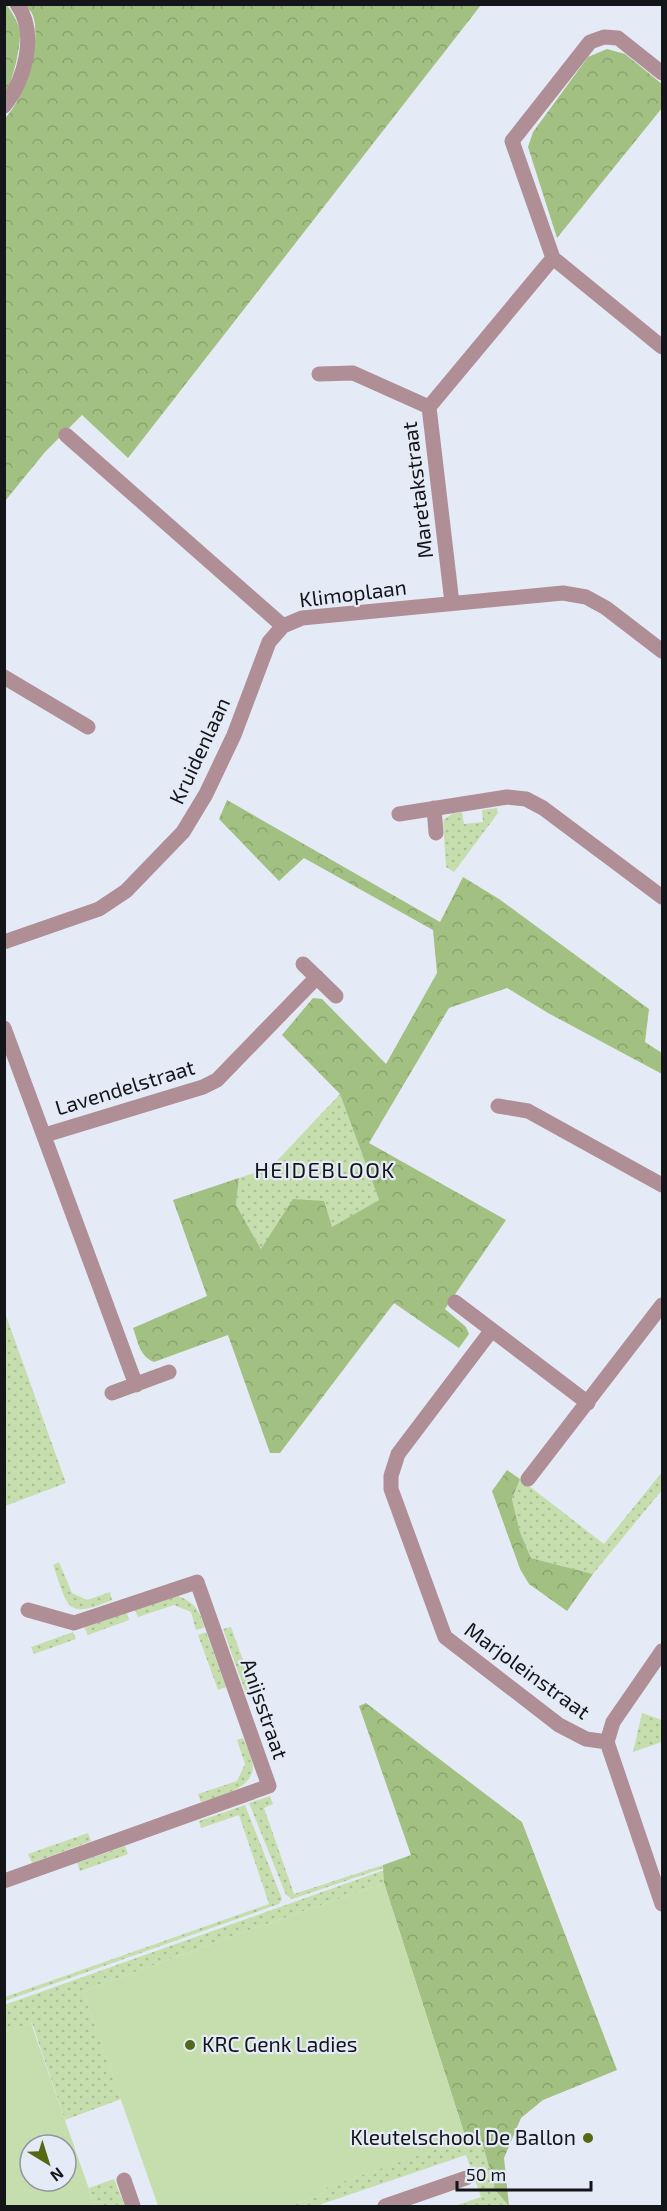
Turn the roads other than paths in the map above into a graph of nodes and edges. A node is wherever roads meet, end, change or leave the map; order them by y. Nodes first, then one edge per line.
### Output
1 (16, 4) edge
2 (663, 73) edge
3 (4, 106) edge
4 (553, 258) junction
5 (663, 347) edge
6 (319, 374) dead end
7 (429, 407) junction
8 (66, 435) dead end
9 (452, 603) junction
10 (283, 626) junction
11 (663, 651) edge
12 (4, 677) edge
13 (88, 727) dead end
14 (434, 808) junction
15 (399, 814) dead end
16 (436, 833) dead end
17 (660, 890) edge
18 (4, 942) edge
19 (303, 964) dead end
20 (317, 977) junction
21 (336, 996) dead end
22 (4, 1028) edge
23 (498, 1106) dead end
24 (45, 1135) junction
25 (663, 1185) edge
26 (455, 1302) dead end
27 (663, 1305) edge
28 (491, 1331) junction
29 (169, 1372) dead end
30 (136, 1385) junction
31 (112, 1393) dead end
32 (588, 1403) junction
33 (528, 1479) dead end
34 (28, 1610) dead end
35 (663, 1651) edge
36 (607, 1742) junction
37 (4, 1881) edge
38 (663, 1904) edge
39 (466, 2178) dead end
40 (124, 2180) dead end
41 (133, 2206) edge
42 (385, 2206) edge

1 - 3 street
2 - 4 street
4 - 5 street
4 - 7 street, Maretakstraat
6 - 7 street, Maretakstraat
7 - 9 street, Maretakstraat
8 - 10 street, Klimoplaan
9 - 10 street, Klimoplaan
9 - 11 street, Klimoplaan
10 - 18 street, Kruidenlaan
12 - 13 street
14 - 15 street
14 - 16 street
14 - 17 street
19 - 20 street
20 - 21 street
20 - 24 street, Lavendelstraat
22 - 24 street, Lavendelstraat
23 - 25 street
24 - 30 street, Lavendelstraat
26 - 28 street
27 - 32 street
28 - 32 street
28 - 36 street, Marjoleinstraat
29 - 30 street
30 - 31 street
32 - 33 street
34 - 37 street, Anijsstraat
35 - 36 street
36 - 38 street
39 - 42 street
40 - 41 street

